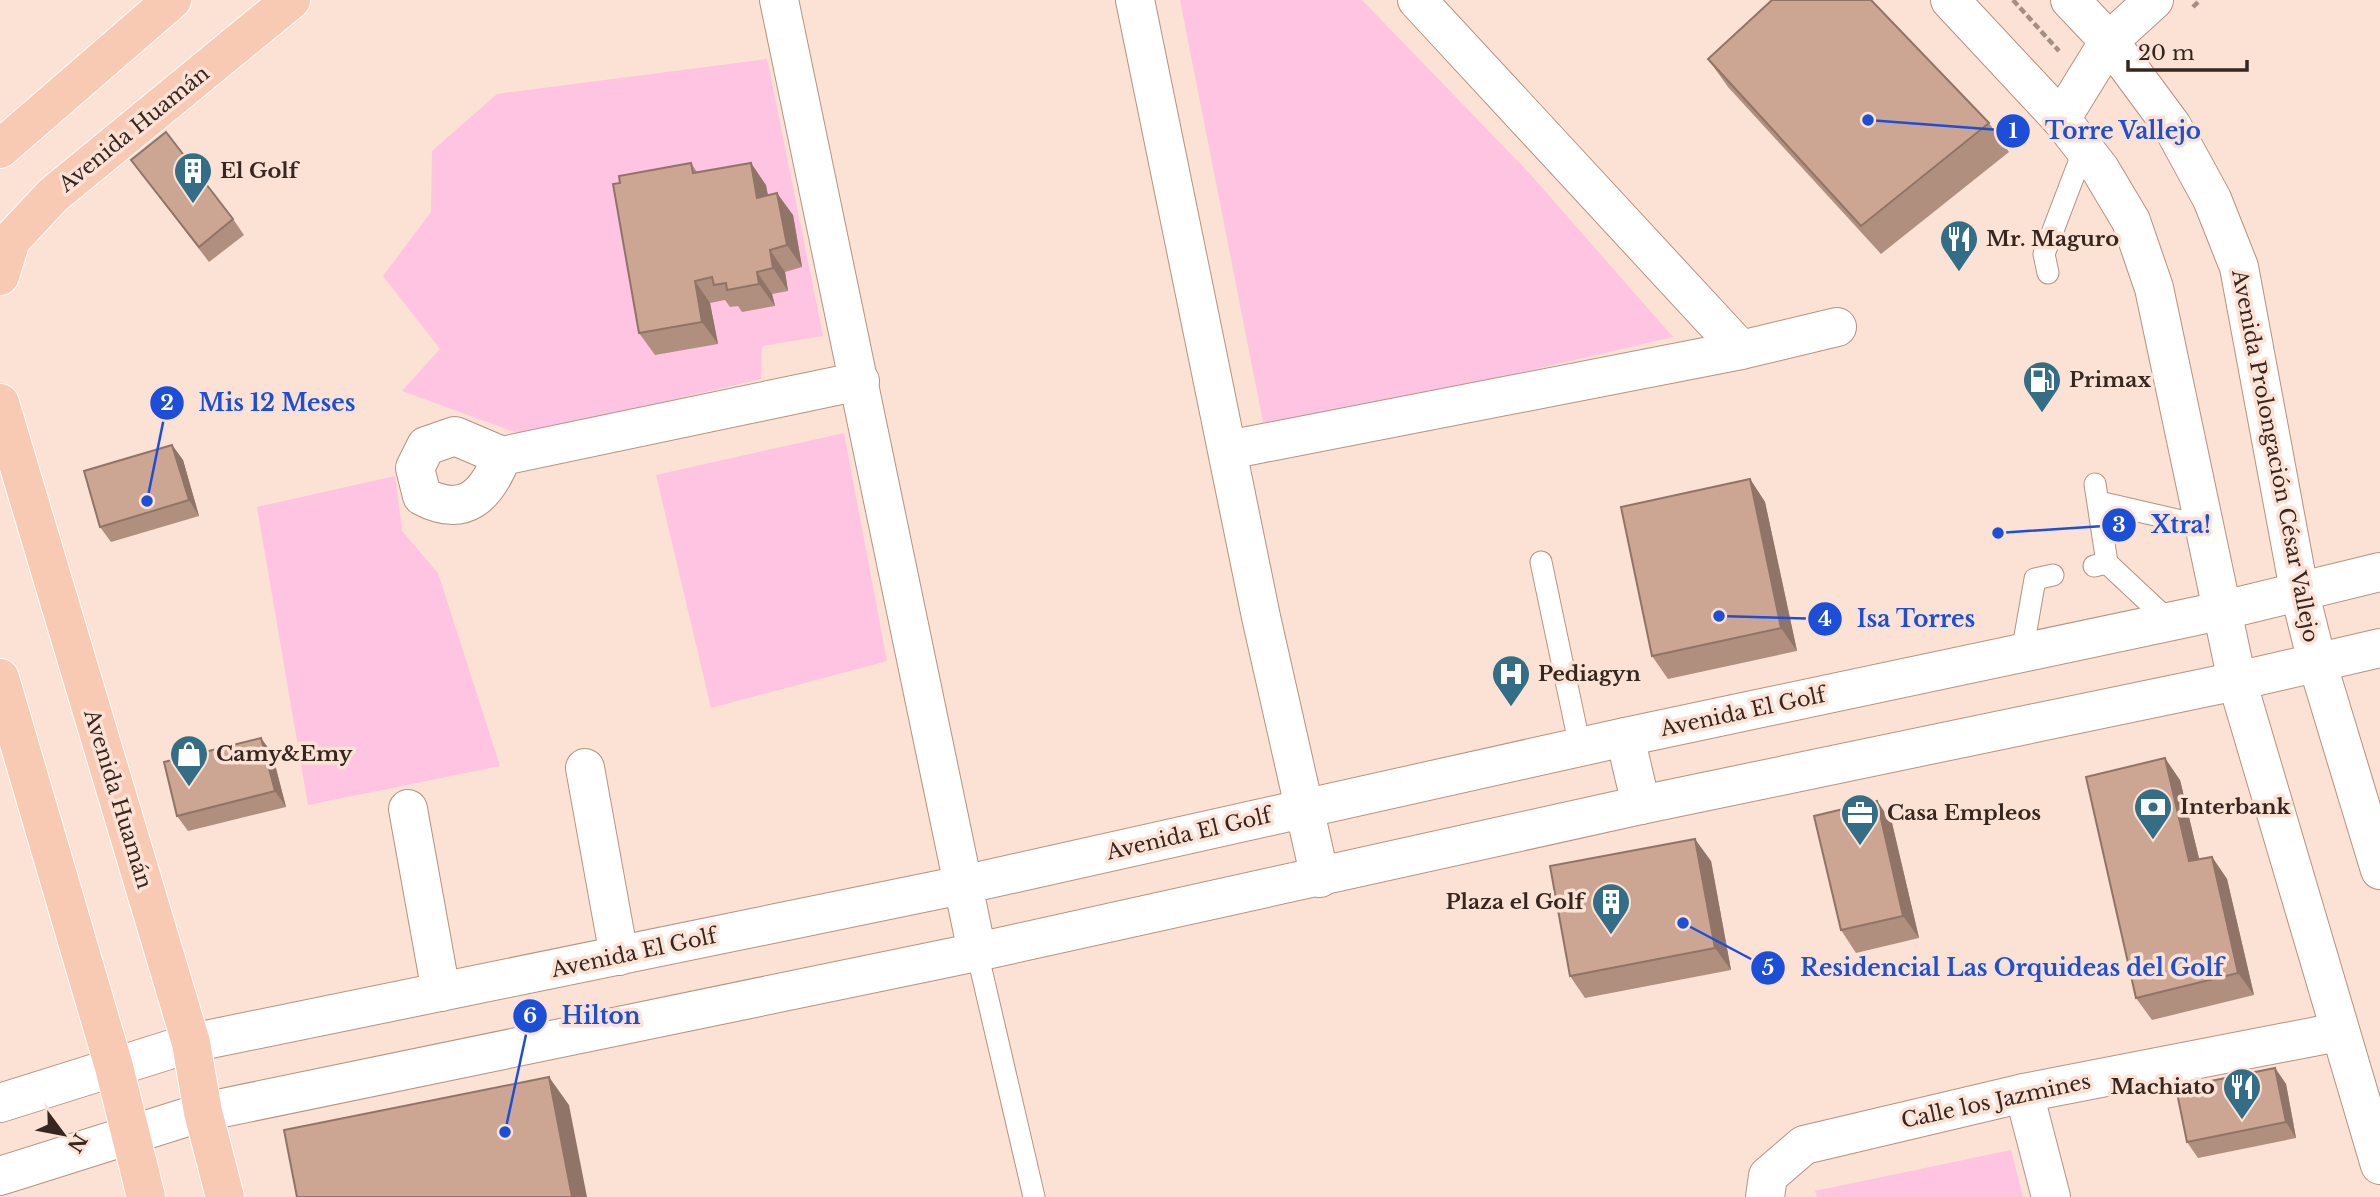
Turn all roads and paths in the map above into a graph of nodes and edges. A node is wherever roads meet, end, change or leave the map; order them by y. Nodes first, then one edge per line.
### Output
1 (172, 0) edge
2 (291, 0) edge
3 (779, 0) edge
4 (1135, 0) edge
5 (1417, 0) edge
6 (1950, 0) edge
7 (2070, 0) edge
8 (2154, 0) edge
9 (2109, 41) junction
10 (2061, 119) junction
11 (0, 149) edge
12 (2084, 149) junction
13 (2048, 273) dead end
14 (0, 276) edge
15 (1838, 327) dead end
16 (1741, 350) junction
17 (860, 381) junction
18 (0, 403) edge
19 (1228, 450) junction
20 (502, 456) dead end
21 (2203, 526) junction
22 (1541, 562) dead end
23 (2380, 572) edge
24 (2053, 575) dead end
25 (2299, 590) junction
26 (2220, 611) junction
27 (2170, 622) junction
28 (2380, 649) edge
29 (2022, 653) junction
30 (2317, 662) junction
31 (0, 678) edge
32 (2237, 681) junction
33 (1625, 737) junction
34 (1580, 747) junction
35 (585, 768) dead end
36 (1640, 806) junction
37 (408, 809) dead end
38 (1302, 809) junction
39 (2380, 870) edge
40 (1320, 878) junction
41 (962, 885) junction
42 (977, 952) junction
43 (619, 956) junction
44 (441, 992) junction
45 (2338, 1032) junction
46 (191, 1043) junction
47 (114, 1067) junction
48 (2024, 1093) junction
49 (2370, 1096) edge
50 (0, 1103) edge
51 (203, 1112) junction
52 (130, 1137) junction
53 (2380, 1165) edge
54 (0, 1176) edge
55 (146, 1197) edge
56 (225, 1197) edge
57 (1034, 1197) edge
58 (1765, 1197) edge
59 (2051, 1197) edge

1 - 11 main road
2 - 14 main road, Avenida Huamán
3 - 17 main road
4 - 19 main road
5 - 16 main road
6 - 10 main road
7 - 9 main road, Avenida Prolongación César Vallejo
8 - 9 main road
9 - 10 main road
9 - 25 main road, Avenida Prolongación César Vallejo
10 - 12 main road
12 - 13 lane
12 - 21 main road
15 - 16 main road
16 - 19 main road
17 - 20 main road
17 - 41 main road
18 - 46 main road, Avenida Huamán
19 - 38 main road
21 - 26 main road
21 - 27 lane
22 - 34 lane
23 - 25 main road, Avenida El Golf
24 - 29 lane
25 - 26 main road, Avenida El Golf
25 - 30 main road, Avenida Prolongación César Vallejo
26 - 27 main road, Avenida El Golf
26 - 32 main road
27 - 29 main road, Avenida El Golf
28 - 30 main road
29 - 33 main road, Avenida El Golf
30 - 32 main road
30 - 39 main road, Avenida Prolongación César Vallejo
31 - 47 main road
32 - 36 main road
32 - 45 main road
33 - 34 main road, Avenida El Golf
33 - 36 main road
34 - 38 main road, Avenida El Golf
35 - 43 main road
36 - 40 main road
37 - 44 main road
38 - 40 main road
38 - 41 main road, Avenida El Golf
40 - 42 main road
41 - 42 main road
41 - 43 main road, Avenida El Golf
42 - 51 main road
42 - 57 lane
43 - 44 main road, Avenida El Golf
44 - 46 main road, Avenida El Golf
45 - 48 main road, Calle los Jazmines
45 - 49 main road
46 - 47 main road, Avenida El Golf
46 - 51 main road, Avenida Huamán
47 - 50 main road, Avenida El Golf
47 - 52 main road
48 - 58 main road, Calle los Jazmines
48 - 59 main road
49 - 53 main road
51 - 52 main road
51 - 56 main road, Avenida Huamán
52 - 54 main road
52 - 55 main road

